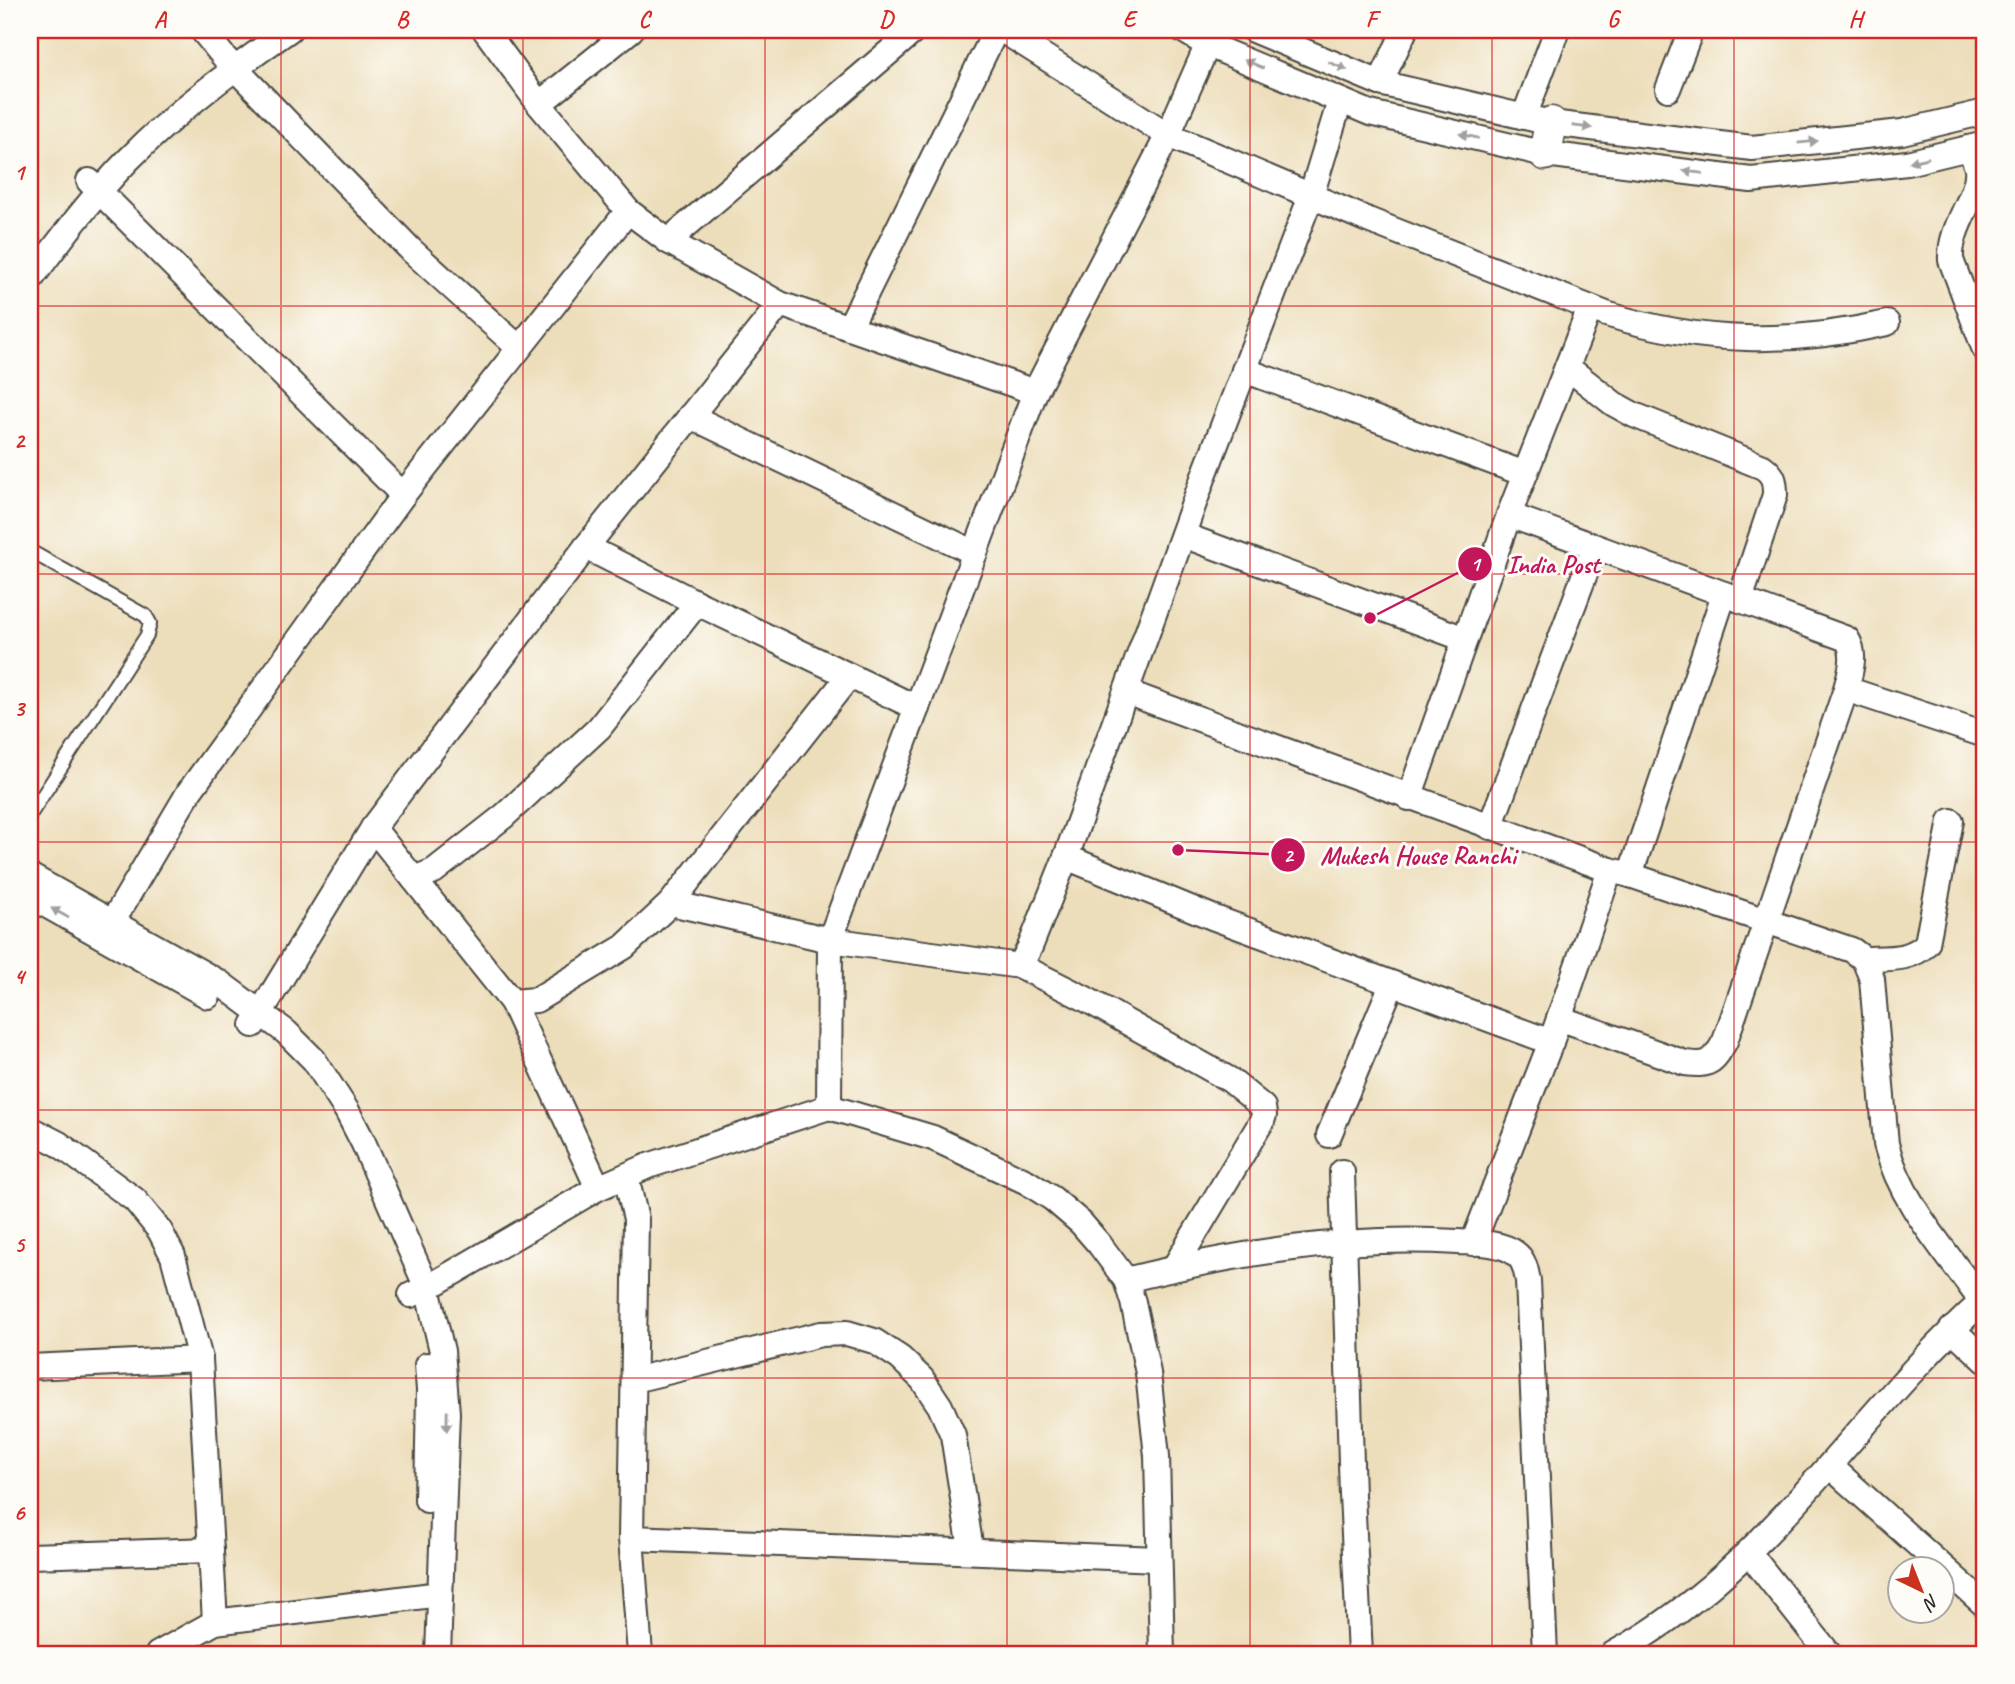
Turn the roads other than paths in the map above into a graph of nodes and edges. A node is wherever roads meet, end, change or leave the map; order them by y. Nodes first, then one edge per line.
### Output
1 (202, 30) edge
2 (261, 30) edge
3 (289, 30) edge
4 (485, 30) edge
5 (631, 30) edge
6 (915, 30) edge
7 (996, 30) edge
8 (1002, 30) edge
9 (1183, 30) edge
10 (1253, 30) edge
11 (1405, 30) edge
12 (1557, 30) edge
13 (1691, 30) edge
14 (1210, 37) edge
15 (230, 62) junction
16 (1380, 83) junction
17 (1668, 89) dead end
18 (1340, 101) junction
19 (539, 104) junction
20 (1985, 112) edge
21 (1537, 120) junction
22 (1168, 135) junction
23 (1977, 146) edge
24 (1545, 154) junction
25 (94, 186) junction
26 (1311, 195) junction
27 (628, 211) junction
28 (668, 241) junction
29 (30, 253) edge
30 (30, 280) edge
31 (780, 304) junction
32 (1590, 308) junction
33 (1887, 323) dead end
34 (849, 328) junction
35 (519, 348) junction
36 (1985, 351) edge
37 (1567, 367) junction
38 (1244, 370) junction
39 (1035, 392) junction
40 (690, 416) junction
41 (1525, 474) junction
42 (403, 495) junction
43 (1509, 515) junction
44 (1183, 536) junction
45 (586, 547) junction
46 (1595, 547) junction
47 (30, 551) edge
48 (975, 553) junction
49 (1732, 597) junction
50 (697, 603) junction
51 (1465, 639) junction
52 (849, 676) junction
53 (1846, 689) junction
54 (1126, 692) junction
55 (917, 708) junction
56 (1985, 735) edge
57 (1409, 798) junction
58 (30, 815) edge
59 (1951, 821) dead end
60 (1490, 827) junction
61 (373, 828) junction
62 (1066, 857) junction
63 (1620, 873) junction
64 (30, 876) edge
65 (414, 879) junction
66 (30, 896) edge
67 (671, 903) junction
68 (1767, 922) junction
69 (107, 929) junction
70 (830, 940) junction
71 (1864, 959) junction
72 (1020, 967) junction
73 (1392, 984) junction
74 (512, 1002) junction
75 (257, 1018) junction
76 (1559, 1018) junction
77 (1551, 1042) junction
78 (830, 1107) junction
79 (30, 1129) edge
80 (1329, 1135) dead end
81 (1342, 1172) dead end
82 (626, 1177) junction
83 (598, 1188) junction
84 (1346, 1241) junction
85 (1473, 1243) junction
86 (1174, 1268) junction
87 (1126, 1280) junction
88 (419, 1292) junction
89 (1984, 1300) edge
90 (1952, 1329) junction
91 (200, 1359) junction
92 (1985, 1360) edge
93 (30, 1367) edge
94 (634, 1380) junction
95 (1830, 1466) junction
96 (631, 1538) junction
97 (211, 1550) junction
98 (971, 1550) junction
99 (1749, 1553) junction
100 (30, 1556) edge
101 (1159, 1559) junction
102 (433, 1595) junction
103 (1985, 1605) edge
104 (215, 1622) junction
105 (1653, 1645) edge
106 (158, 1654) edge
107 (421, 1654) edge
108 (438, 1654) edge
109 (640, 1654) edge
110 (1162, 1654) edge
111 (1360, 1654) edge
112 (1545, 1654) edge
113 (1613, 1654) edge
114 (1829, 1654) edge

1 - 15 street
2 - 15 street
3 - 15 street
4 - 19 street
5 - 19 street
6 - 28 street
7 - 34 street
8 - 22 street
9 - 14 street
10 -> 16 street
11 - 16 street
12 - 21 street
13 - 17 street
18 -> 14 street
14 - 22 street
15 - 25 street
15 - 35 street
16 - 21 street
24 -> 18 street
18 - 26 street
19 - 27 street
21 -> 20 street
21 - 24 street
22 - 26 street
22 - 39 street
23 -> 24 street
23 - 36 street
25 - 29 street
25 - 30 street
25 - 42 street
26 - 32 street
26 - 38 street
27 - 28 street
27 - 35 street
28 - 31 street
31 - 34 street
31 - 40 street
32 - 33 street
32 - 37 street
34 - 39 street
35 - 42 street
37 - 41 street
37 - 49 street
38 - 41 street
38 - 44 street
39 - 48 street
40 - 45 street
40 - 48 street
41 - 43 street
42 - 69 street
43 - 46 street
43 - 51 street
44 - 51 street
44 - 54 street
45 - 50 street
45 - 61 street
46 - 49 street
46 - 60 street
47 - 58 lane
48 - 55 street
49 - 53 street
49 - 63 street
50 - 52 street
50 - 65 street
51 - 57 street
52 - 55 street
52 - 67 street
53 - 56 street
53 - 68 street
54 - 57 street
54 - 62 street
55 - 70 street
57 - 60 street
59 - 71 street
60 - 63 street
61 - 65 street
61 - 75 street
62 - 72 street
62 - 73 street
63 - 68 street
63 - 76 street
64 - 69 street
65 - 74 street
69 -> 66 street
67 - 70 street
67 - 74 street
68 - 71 street
68 - 76 street
69 - 75 street
70 - 72 street
70 - 78 street
71 - 89 street
72 - 86 street
73 - 77 street
73 - 80 street
74 - 83 street
75 - 88 street
76 - 77 street
77 - 85 street
78 - 82 street
78 - 87 street
79 - 91 street
81 - 84 street
82 - 83 street
82 - 94 street
83 - 88 street
84 - 85 street
84 - 86 street
84 - 111 street
85 - 112 street
86 - 87 street
87 - 101 street
88 - 102 street
89 - 90 street
90 - 92 street
90 - 95 street
91 - 93 street
91 - 97 street
94 - 96 street
94 - 98 street
95 - 99 street
95 - 103 street
96 - 98 street
96 - 109 street
97 - 100 street
97 - 104 street
98 - 101 street
99 - 105 street
99 - 114 street
101 - 110 street
102 - 104 street
102 - 107 street
102 - 108 street
104 - 106 street
105 - 113 street

